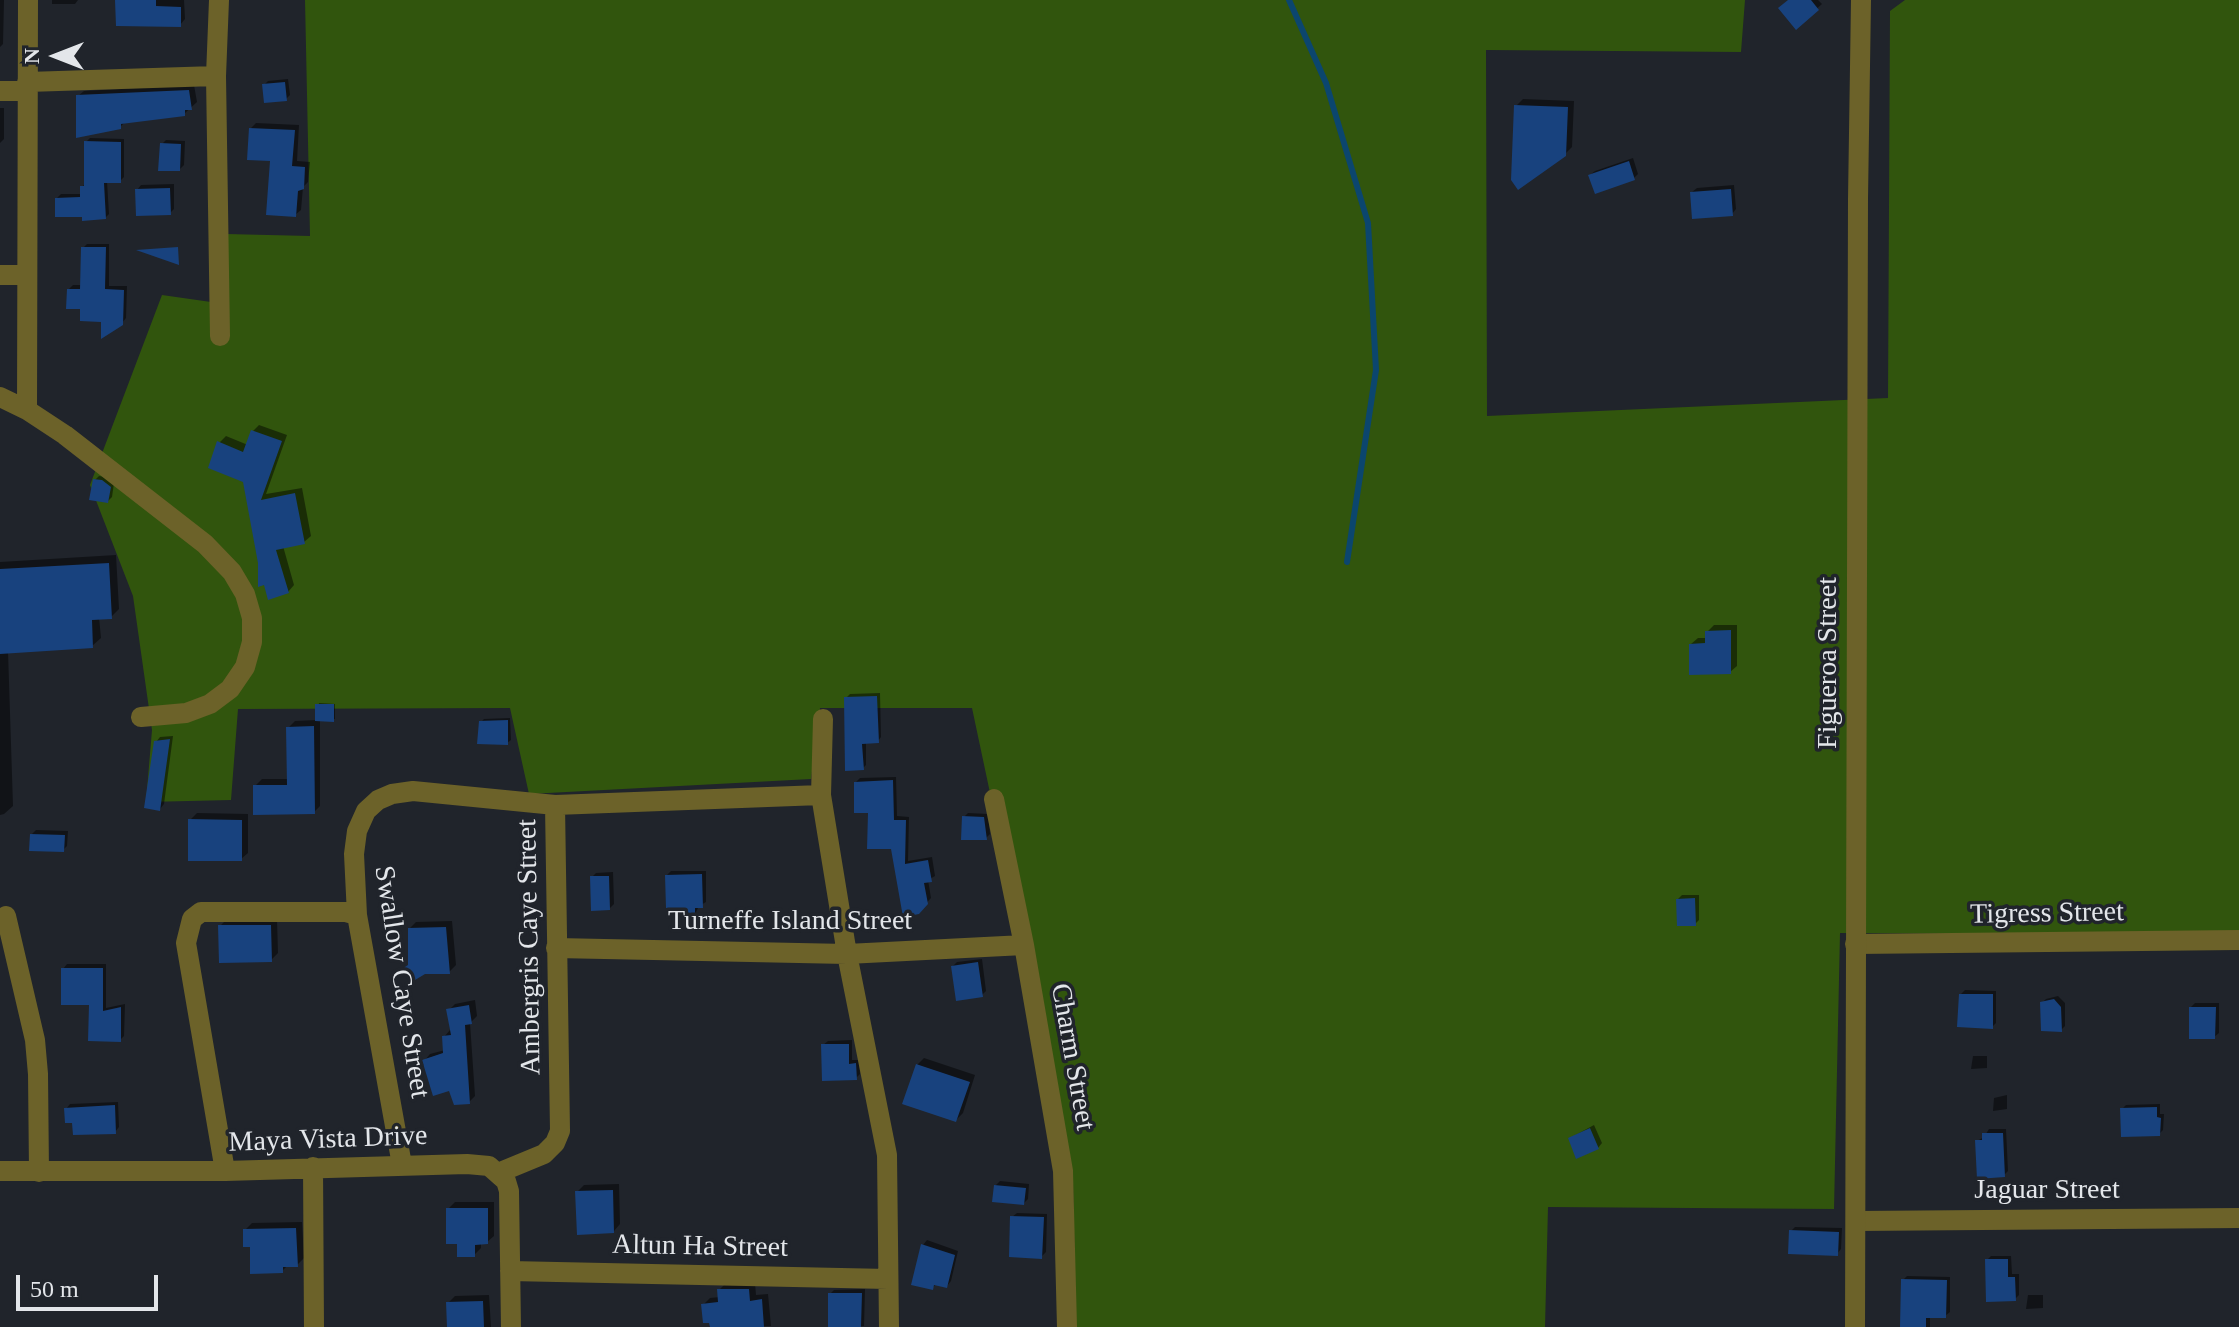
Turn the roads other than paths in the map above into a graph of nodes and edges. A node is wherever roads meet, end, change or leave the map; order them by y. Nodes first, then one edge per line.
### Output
1 (28, 0) edge
2 (219, 0) edge
3 (1861, 0) edge
4 (216, 76) junction
5 (27, 86) junction
6 (0, 91) edge
7 (0, 275) edge
8 (26, 275) junction
9 (220, 336) dead end
10 (0, 397) edge
11 (27, 410) junction
12 (141, 717) dead end
13 (823, 719) dead end
14 (821, 795) junction
15 (994, 799) dead end
16 (555, 805) junction
17 (357, 915) junction
18 (6, 916) dead end
19 (2239, 940) edge
20 (1855, 944) junction
21 (1024, 945) junction
22 (556, 948) junction
23 (847, 954) junction
24 (402, 1165) junction
25 (313, 1167) junction
26 (0, 1171) edge
27 (225, 1171) junction
28 (39, 1172) junction
29 (498, 1173) junction
30 (2239, 1218) edge
31 (1856, 1221) junction
32 (510, 1271) junction
33 (888, 1279) junction
34 (314, 1327) edge
35 (511, 1327) edge
36 (889, 1327) edge
37 (1067, 1327) edge
38 (1855, 1327) edge

1 - 5 street
2 - 4 street
3 - 20 street, Figueroa Street
4 - 5 street
4 - 9 street
5 - 6 street
5 - 8 street
7 - 8 street
8 - 11 street
10 - 11 street
11 - 12 street
13 - 14 street
14 - 16 street, Ambergris Caye Street
14 - 23 street
15 - 21 street, Charm Street
16 - 17 street, Swallow Caye Street
16 - 22 street, Ambergris Caye Street
17 - 24 street, Swallow Caye Street
17 - 27 street
18 - 28 street
19 - 20 street, Tigress Street
20 - 31 street, Figueroa Street
21 - 23 street, Turneffe Island Street
21 - 37 street, Charm Street
22 - 23 street, Turneffe Island Street
22 - 29 street, Ambergris Caye Street
23 - 33 street
24 - 25 street, Maya Vista Drive
24 - 29 street, Maya Vista Drive
25 - 27 street, Maya Vista Drive
25 - 34 street
26 - 28 street, Maya Vista Drive
27 - 28 street, Maya Vista Drive
29 - 32 street
30 - 31 street, Jaguar Street
31 - 38 street, Figueroa Street
32 - 33 street, Altun Ha Street
32 - 35 street
33 - 36 street

